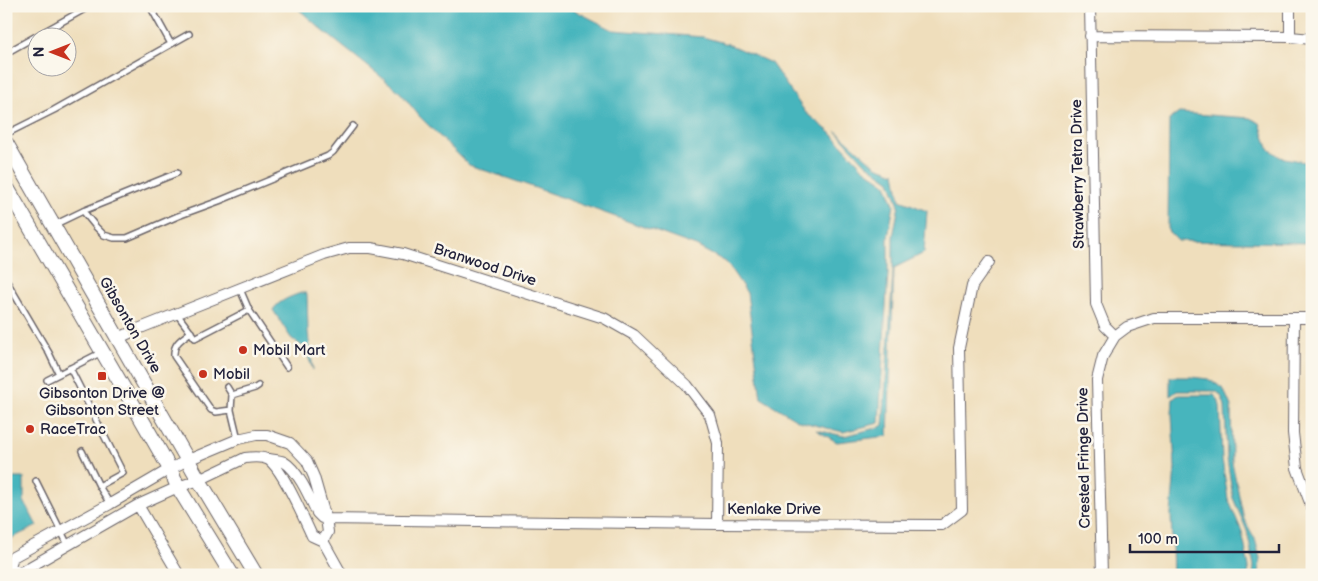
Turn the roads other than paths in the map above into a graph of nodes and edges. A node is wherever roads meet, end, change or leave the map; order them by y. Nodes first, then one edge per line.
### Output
1 (90, 6) edge
2 (150, 6) edge
3 (1090, 6) edge
4 (1290, 6) edge
5 (190, 34) dead end
6 (1090, 36) junction
7 (1290, 37) junction
8 (1312, 38) edge
9 (171, 44) junction
10 (6, 53) edge
11 (353, 126) dead end
12 (6, 134) edge
13 (6, 143) edge
14 (6, 163) edge
15 (177, 172) dead end
16 (6, 186) edge
17 (83, 210) junction
18 (53, 225) junction
19 (66, 247) junction
20 (989, 262) dead end
21 (6, 280) edge
22 (240, 288) junction
23 (249, 310) junction
24 (176, 314) junction
25 (1294, 318) junction
26 (1312, 318) edge
27 (191, 332) junction
28 (1115, 336) junction
29 (119, 338) junction
30 (102, 351) junction
31 (288, 367) dead end
32 (70, 368) junction
33 (59, 374) junction
34 (46, 380) dead end
35 (258, 386) dead end
36 (227, 387) dead end
37 (232, 395) junction
38 (231, 410) junction
39 (238, 439) junction
40 (82, 451) dead end
41 (268, 459) junction
42 (188, 460) junction
43 (170, 469) junction
44 (200, 480) junction
45 (36, 481) dead end
46 (99, 486) junction
47 (178, 487) junction
48 (110, 504) junction
49 (138, 505) junction
50 (1312, 508) edge
51 (326, 519) junction
52 (717, 524) junction
53 (61, 532) junction
54 (323, 541) junction
55 (68, 545) junction
56 (8, 569) edge
57 (179, 575) edge
58 (232, 575) edge
59 (256, 575) edge
60 (342, 575) edge
61 (1102, 575) edge

1 - 10 lane
2 - 9 lane
3 - 6 street, Strawberry Tetra Drive
4 - 7 street
5 - 9 lane
6 - 7 street
6 - 28 street, Strawberry Tetra Drive
7 - 8 street
9 - 12 lane
11 - 17 lane
13 - 18 main road, Gibsonton Drive
14 - 19 main road
15 - 17 lane
16 - 30 main road
17 - 18 lane
18 - 19 main road, Gibsonton Drive
19 - 29 main road, Gibsonton Drive
20 - 52 street, Kenlake Drive
21 - 33 lane
22 - 23 lane
22 - 24 street, Branwood Drive
22 - 52 street, Branwood Drive
23 - 27 lane
23 - 31 lane
24 - 27 lane
24 - 29 street, Branwood Drive
25 - 26 street
25 - 28 street
25 - 50 street
27 - 38 lane
28 - 61 street, Crested Fringe Drive
29 - 42 main road, Gibsonton Drive
30 - 32 lane
30 - 43 main road
32 - 33 lane
32 - 46 lane
33 - 34 lane
35 - 37 lane
36 - 37 lane
37 - 38 lane
38 - 39 lane
39 - 42 street
39 - 51 street
40 - 46 lane
41 - 44 street
41 - 51 street
41 - 54 street
42 - 43 street
42 - 44 main road, Gibsonton Drive
43 - 47 main road
43 - 48 street
44 - 47 street
44 - 59 main road, Gibsonton Drive
45 - 53 lane
46 - 48 lane
47 - 49 street
47 - 58 main road
48 - 53 street
49 - 55 street
49 - 57 street
51 - 52 street, Kenlake Drive
51 - 54 street
53 - 55 lane
53 - 56 street
54 - 60 street
55 - 56 street

